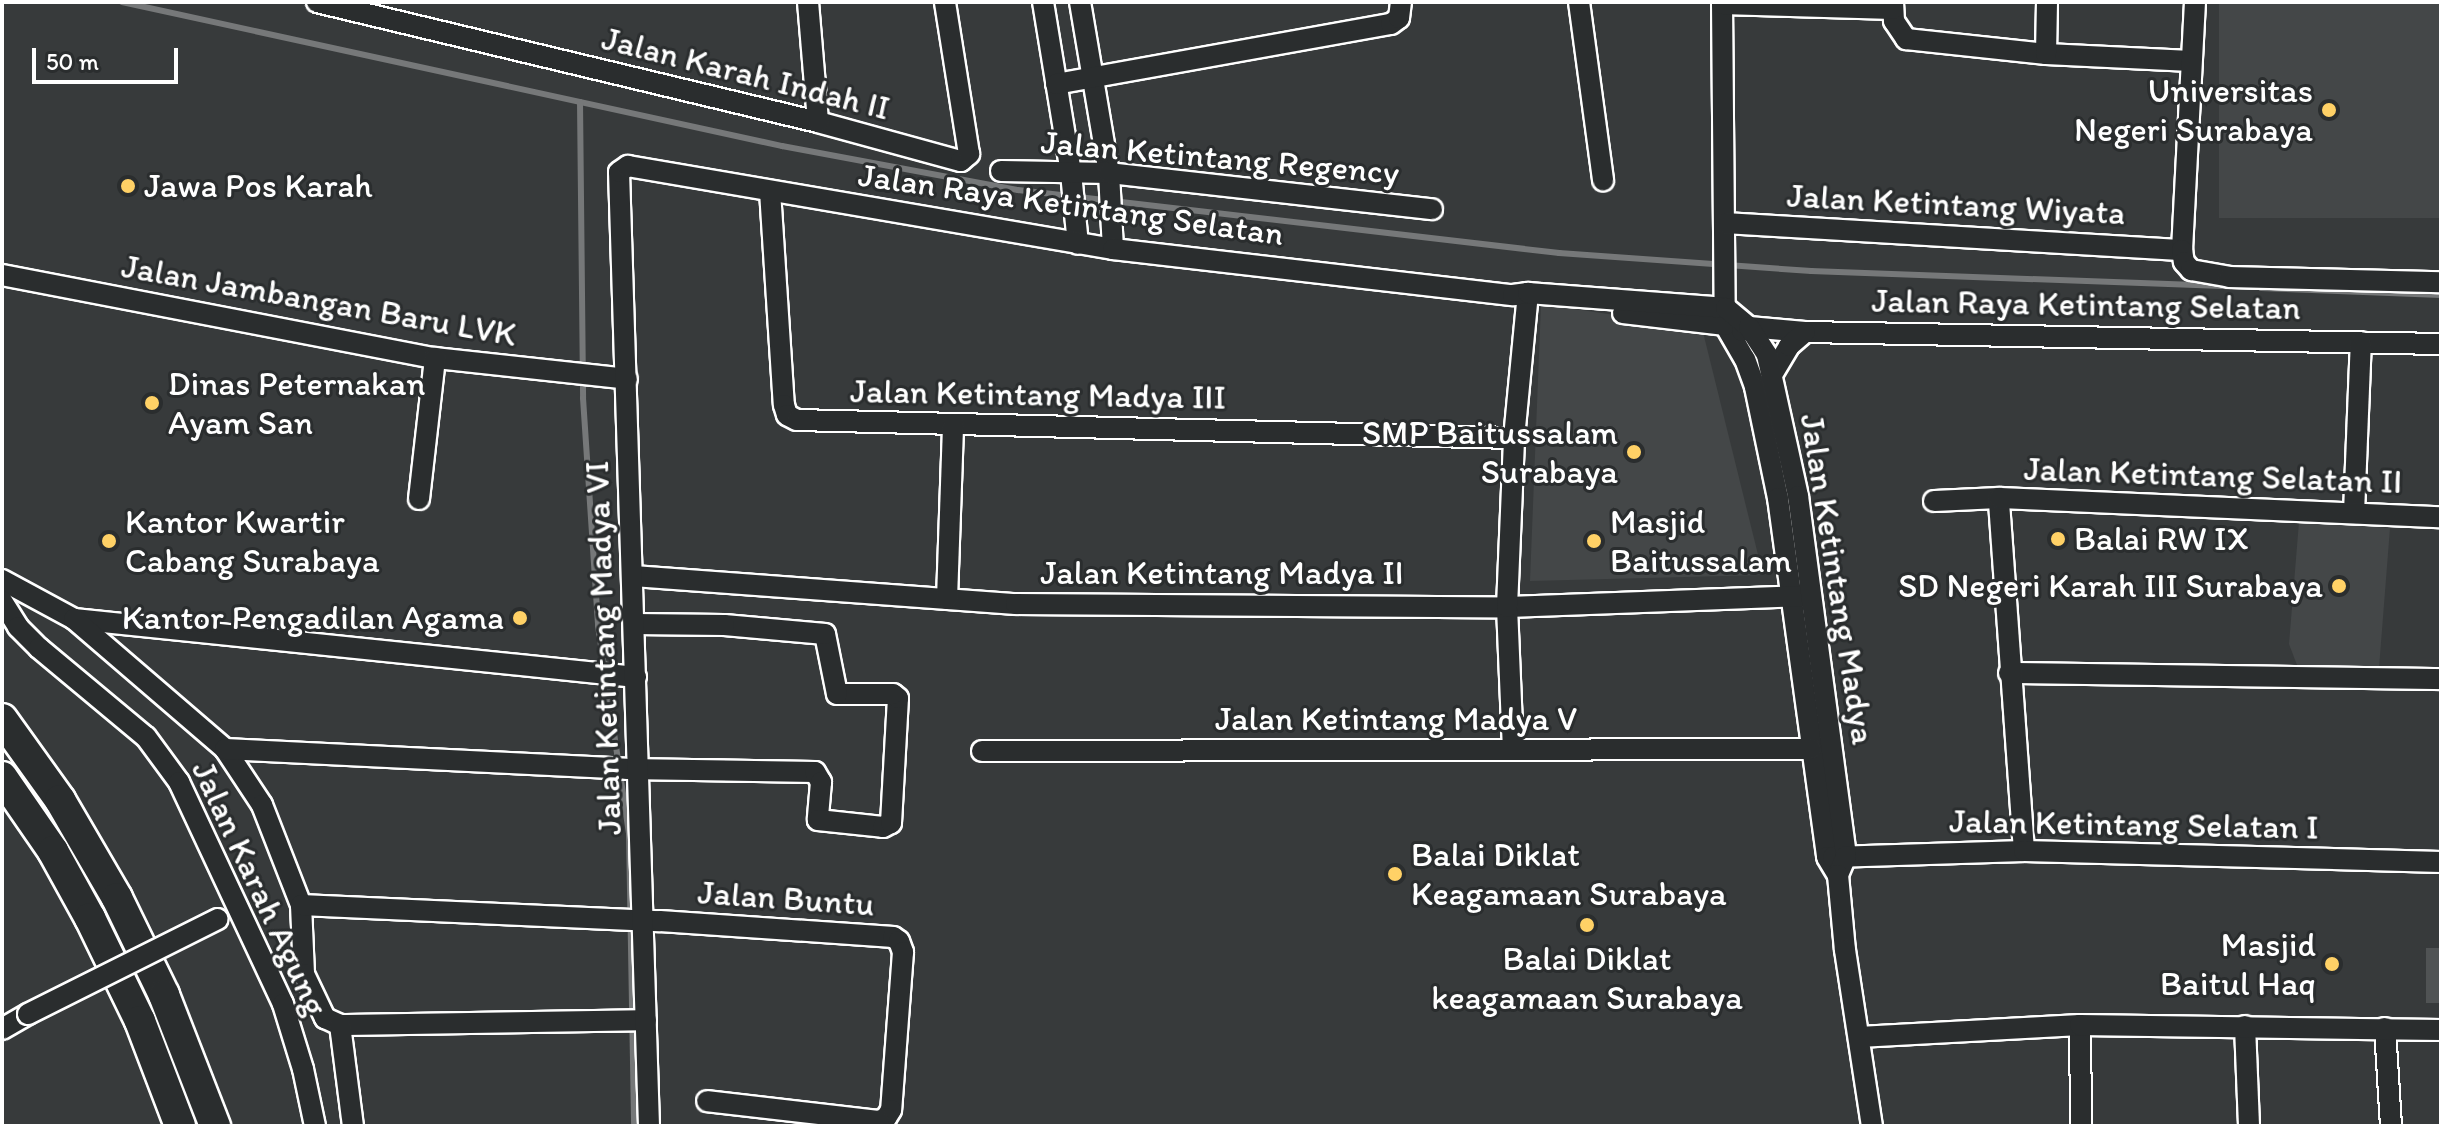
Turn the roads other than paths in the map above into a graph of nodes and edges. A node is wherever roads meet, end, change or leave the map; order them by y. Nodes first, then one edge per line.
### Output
1 (317, 2) edge
2 (808, 2) edge
3 (945, 2) edge
4 (1043, 2) edge
5 (1080, 2) edge
6 (1401, 2) edge
7 (1579, 2) edge
8 (2047, 2) edge
9 (2195, 2) edge
10 (1722, 3) edge
11 (1893, 6) edge
12 (2046, 54) junction
13 (2191, 61) junction
14 (1093, 77) junction
15 (1056, 84) junction
16 (818, 122) junction
17 (620, 168) joint
18 (1001, 171) dead end
19 (1071, 179) junction
20 (1110, 179) junction
21 (1603, 180) dead end
22 (770, 191) junction
23 (1432, 209) dead end
24 (1726, 226) junction
25 (1078, 244) junction
26 (1113, 249) junction
27 (2182, 250) junction
28 (2, 275) edge
29 (2441, 282) edge
30 (1523, 297) junction
31 (1732, 317) junction
32 (1805, 332) junction
33 (2361, 342) junction
34 (2441, 344) edge
35 (435, 358) junction
36 (1773, 373) junction
37 (627, 379) junction
38 (953, 424) junction
39 (1514, 438) junction
40 (1999, 498) junction
41 (419, 499) dead end
42 (1934, 501) dead end
43 (2354, 513) junction
44 (2441, 517) edge
45 (633, 576) junction
46 (2, 580) edge
47 (1811, 596) junction
48 (1790, 598) junction
49 (947, 599) junction
50 (2, 601) edge
51 (1507, 607) junction
52 (74, 619) junction
53 (634, 624) junction
54 (2009, 673) junction
55 (626, 676) junction
56 (2441, 679) edge
57 (2, 719) edge
58 (225, 749) junction
59 (1811, 749) junction
60 (1513, 750) junction
61 (982, 751) dead end
62 (626, 769) junction
63 (2, 777) edge
64 (2024, 851) junction
65 (2441, 862) edge
66 (1837, 863) junction
67 (301, 905) junction
68 (239, 906) junction
69 (630, 920) junction
70 (631, 1019) junction
71 (340, 1025) junction
72 (2080, 1025) junction
73 (2245, 1026) junction
74 (2385, 1028) junction
75 (2, 1029) edge
76 (2441, 1030) edge
77 (1859, 1037) junction
78 (707, 1101) dead end
79 (180, 1126) edge
80 (215, 1126) edge
81 (315, 1126) edge
82 (353, 1126) edge
83 (649, 1126) edge
84 (1872, 1126) edge
85 (2081, 1126) edge
86 (2249, 1126) edge
87 (2391, 1126) edge

1 - 16 street, Jalan Karah Indah II
2 - 16 street
3 - 16 street, Jalan Karah Indah II
4 - 15 street
5 - 14 street
6 - 14 street
7 - 21 street
8 - 12 street
9 - 13 street
10 - 11 street
10 - 24 street, Jalan Ketintang Madya
11 - 12 street
12 - 13 street
13 - 27 street
14 - 15 street
14 - 20 street
15 - 19 street
17 - 22 street, Jalan Raya Ketintang Selatan
17 - 37 street, Jalan Ketintang Madya VI
18 - 19 street, Jalan Ketintang Regency
19 - 20 street, Jalan Ketintang Regency
19 - 25 street
20 - 23 street, Jalan Ketintang Regency
20 - 26 street
22 - 25 street, Jalan Raya Ketintang Selatan
22 - 38 street, Jalan Ketintang Madya III
24 - 27 street, Jalan Ketintang Wiyata
24 - 31 street, Jalan Ketintang Madya
25 - 26 street, Jalan Raya Ketintang Selatan
26 - 30 street, Jalan Raya Ketintang Selatan
27 - 29 street
28 - 35 street, Jalan Jambangan Baru LVK
30 - 31 street, Jalan Raya Ketintang Selatan
30 - 39 street
31 - 32 street, Jalan Raya Ketintang Selatan
31 - 36 street, Jalan Ketintang Madya
31 - 48 street, Jalan Ketintang Madya
32 - 33 street, Jalan Raya Ketintang Selatan
32 - 36 street
33 - 34 street, Jalan Raya Ketintang Selatan
33 - 43 street
35 - 37 street, Jalan Jambangan Baru LVK
35 - 41 street
36 - 47 street, Jalan Ketintang Madya
37 - 45 street, Jalan Ketintang Madya VI
38 - 39 street, Jalan Ketintang Madya III
38 - 49 street
39 - 51 street
40 - 42 street
40 - 43 street, Jalan Ketintang Selatan II
40 - 54 street, Jalan Ketintang Selatan II
43 - 44 street, Jalan Ketintang Selatan II
45 - 49 street, Jalan Ketintang Madya II
45 - 53 street, Jalan Ketintang Madya VI
46 - 52 street
47 - 48 street, Jalan Ketintang Madya II
47 - 66 street, Jalan Ketintang Madya
48 - 51 street, Jalan Ketintang Madya II
48 - 59 street, Jalan Ketintang Madya
49 - 51 street, Jalan Ketintang Madya II
50 - 68 street, Jalan Karah Agung
51 - 60 street
52 - 55 street
52 - 58 street
53 - 55 street, Jalan Ketintang Madya VI
53 - 62 street
54 - 56 street
54 - 64 street, Jalan Ketintang Selatan II
55 - 62 street, Jalan Ketintang Madya VI
57 - 80 highway
58 - 62 street
58 - 67 street
59 - 60 street, Jalan Ketintang Madya V
59 - 66 street, Jalan Ketintang Madya
60 - 61 street, Jalan Ketintang Madya V
62 - 69 street, Jalan Ketintang Madya VI
63 - 79 highway
64 - 65 street, Jalan Ketintang Selatan I
64 - 66 street, Jalan Ketintang Selatan I
66 - 77 street, Jalan Ketintang Madya
67 - 69 street
67 - 71 street
68 - 75 street, bridge
68 - 81 street, Jalan Karah Agung
69 - 70 street, Jalan Ketintang Madya VI
69 - 78 street, Jalan Buntu
70 - 71 street
70 - 83 street, Jalan Ketintang Madya VI
71 - 82 street
72 - 73 street
72 - 77 street
72 - 85 street
73 - 74 street
73 - 86 street
74 - 76 street
74 - 87 street
77 - 84 street, Jalan Ketintang Madya

